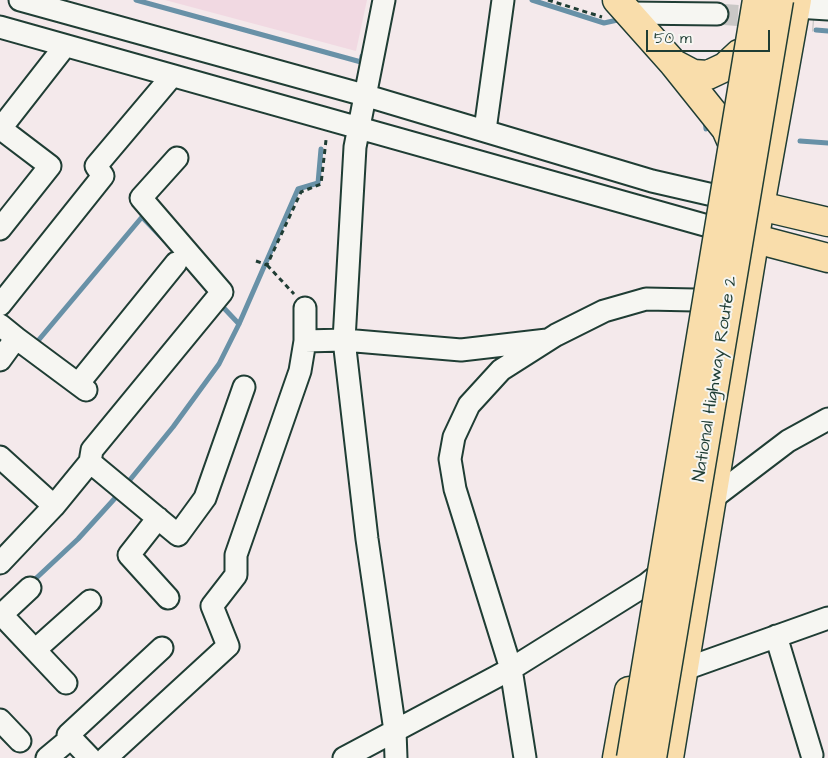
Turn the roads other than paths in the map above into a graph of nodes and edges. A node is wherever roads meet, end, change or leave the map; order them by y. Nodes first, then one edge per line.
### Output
1 (20, 0) edge
2 (384, 0) edge
3 (502, 0) edge
4 (747, 0) edge
5 (757, 0) edge
6 (623, 7) edge
7 (807, 10) edge
8 (717, 14) tunnel mouth
9 (0, 27) edge
10 (65, 46) junction
11 (738, 54) junction
12 (674, 64) junction
13 (172, 76) junction
14 (364, 95) junction
15 (358, 127) junction
16 (0, 128) edge
17 (726, 129) junction
18 (485, 130) junction
19 (177, 158) dead end
20 (714, 195) junction
21 (760, 206) junction
22 (828, 222) edge
23 (708, 226) junction
24 (0, 229) edge
25 (756, 239) junction
26 (828, 258) edge
27 (176, 263) dead end
28 (695, 300) junction
29 (0, 305) edge
30 (305, 308) road end
31 (8, 331) edge
32 (344, 340) junction
33 (547, 340) junction
34 (305, 341) junction
35 (0, 360) edge
36 (244, 387) dead end
37 (828, 419) edge
38 (0, 457) edge
39 (90, 462) junction
40 (713, 498) junction
41 (54, 506) junction
42 (158, 518) junction
43 (706, 536) junction
44 (0, 563) edge
45 (647, 584) junction
46 (30, 588) dead end
47 (168, 598) dead end
48 (90, 601) dead end
49 (0, 615) edge
50 (828, 618) edge
51 (776, 636) junction
52 (162, 648) dead end
53 (35, 650) junction
54 (685, 668) junction
55 (511, 669) junction
56 (66, 683) dead end
57 (0, 720) edge
58 (395, 731) junction
59 (72, 739) junction
60 (20, 741) dead end
61 (812, 755) dead end
62 (47, 758) edge
63 (90, 758) edge
64 (106, 758) edge
65 (344, 758) edge
66 (396, 758) edge
67 (525, 758) edge
68 (616, 758) edge
69 (631, 758) edge
70 (652, 758) edge
71 (670, 758) edge

1 - 14 street
2 - 14 street
3 - 18 street
4 - 11 main road
5 - 69 main road, National Highway Route 2, bridge
6 - 8 street
6 - 12 main road
7 - 21 main road
7 - 70 main road, National Highway Route 2, bridge
9 - 10 street
10 - 13 street
10 - 16 street
11 - 12 main road
11 - 17 main road
12 - 17 main road
13 - 15 street
13 - 29 street
14 - 15 street
14 - 18 street
15 - 23 street
15 - 32 street
16 - 24 street
17 - 20 main road
17 - 21 main road
18 - 20 street
19 - 39 street
20 - 21 street
20 - 23 main road
21 - 22 main road
21 - 25 main road
23 - 25 main road
23 - 28 main road
25 - 26 main road
25 - 40 main road
27 - 31 street
28 - 33 street
28 - 45 main road
30 - 34 street
31 - 35 street
32 - 33 street
32 - 34 street
32 - 58 street
33 - 55 street
34 - 64 street
36 - 42 street
37 - 40 street
38 - 41 street
39 - 41 street
39 - 42 street
40 - 43 main road
41 - 44 street
42 - 47 street
43 - 45 street
43 - 54 main road
45 - 55 street
45 - 68 main road
46 - 49 street
48 - 53 street
49 - 53 street
50 - 51 street
51 - 54 street
51 - 61 street
52 - 59 street
53 - 56 street
54 - 71 main road
55 - 58 street
55 - 67 street
57 - 60 street
58 - 65 street
58 - 66 street
59 - 62 street
59 - 63 street

